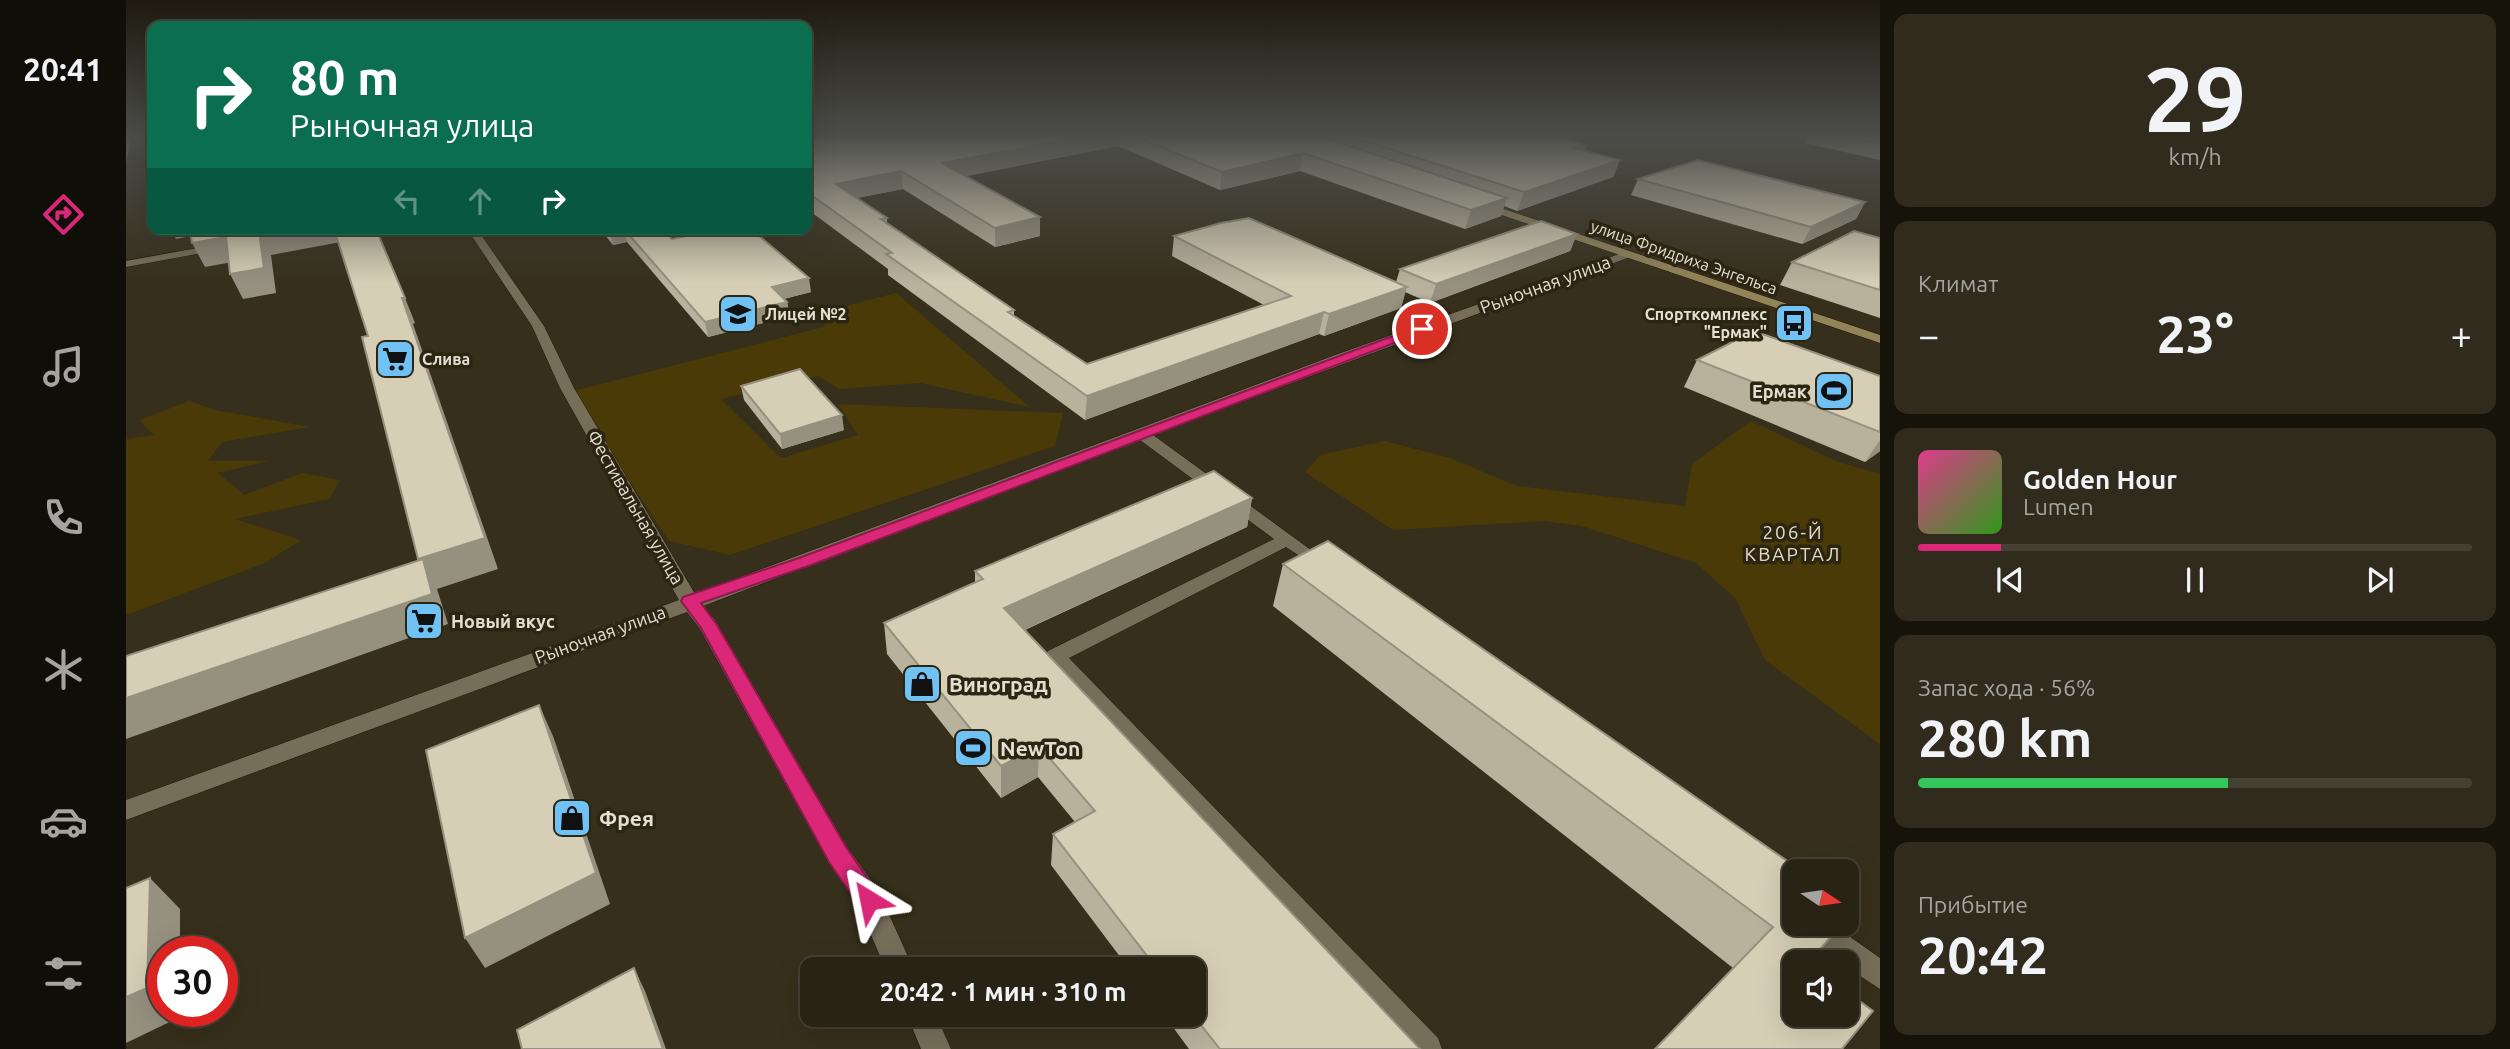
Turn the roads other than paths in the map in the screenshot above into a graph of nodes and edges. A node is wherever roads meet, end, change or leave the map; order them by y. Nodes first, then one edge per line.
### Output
1 (1468, 201) edge
2 (476, 235) edge
3 (239, 244) edge
4 (1626, 255) junction
5 (126, 264) edge
6 (1880, 340) edge
7 (1142, 434) junction
8 (1288, 539) junction
9 (1344, 580) edge
10 (690, 601) junction
11 (126, 810) edge
12 (1826, 936) edge
13 (894, 957) edge
14 (1880, 975) edge
15 (926, 1027) edge
16 (936, 1049) edge
17 (1427, 1049) edge

1 - 4 street, улица Фридриха Энгельса
2 - 10 street, Фестивальная улица
3 - 5 street
4 - 6 street, улица Фридриха Энгельса
4 - 7 street, Рыночная улица
7 - 8 street
7 - 10 street, Рыночная улица
8 - 9 street
8 - 17 street
10 - 11 street, Рыночная улица
10 - 13 street, Фестивальная улица
12 - 14 street
15 - 16 street

